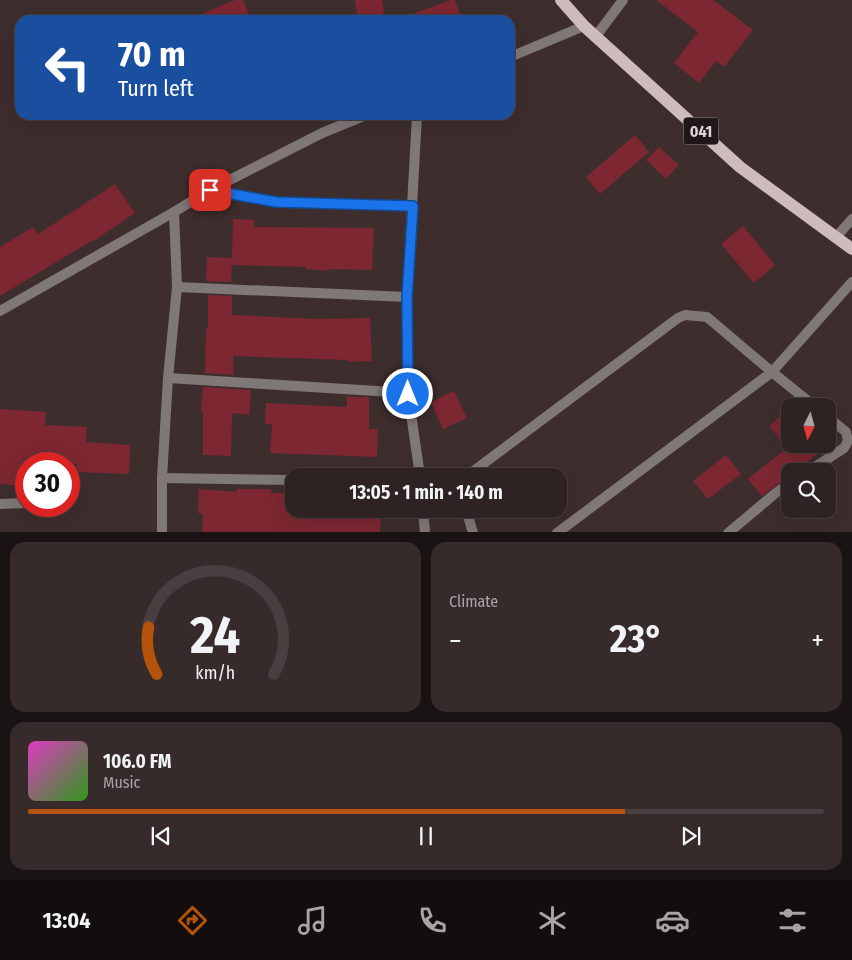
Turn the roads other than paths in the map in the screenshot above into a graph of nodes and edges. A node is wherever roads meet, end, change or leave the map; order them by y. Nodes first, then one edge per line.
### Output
1 (561, 0) edge
2 (623, 0) edge
3 (584, 26) junction
4 (596, 36) junction
5 (515, 54) edge
6 (354, 120) edge
7 (416, 120) edge
8 (210, 190) junction
9 (413, 206) junction
10 (174, 212) junction
11 (852, 219) edge
12 (837, 236) junction
13 (852, 248) edge
14 (852, 282) edge
15 (177, 287) junction
16 (407, 297) junction
17 (0, 311) edge
18 (772, 372) junction
19 (168, 378) junction
20 (408, 394) junction
21 (804, 398) edge
22 (836, 424) edge
23 (821, 463) edge
24 (419, 468) edge
25 (478, 468) edge
26 (162, 478) junction
27 (285, 480) edge
28 (781, 489) edge
29 (15, 503) edge
30 (0, 504) edge
31 (423, 518) edge
32 (469, 518) edge
33 (564, 531) edge
34 (162, 532) edge
35 (424, 532) edge
36 (473, 532) edge
37 (728, 532) edge

1 - 3 main road, 041
2 - 4 street
3 - 4 main road, 041
3 - 5 street
4 - 12 main road, 041
6 - 8 street
7 - 9 street
8 - 9 street
8 - 10 street
9 - 16 street
10 - 15 street
10 - 17 street
11 - 12 street
12 - 13 main road, 041
14 - 18 street
15 - 16 street
15 - 19 street
16 - 20 street
18 - 21 street
18 - 25 street
18 - 33 street
19 - 20 street
19 - 26 street
20 - 24 street
22 - 23 street
26 - 27 street
26 - 34 street
28 - 37 street
29 - 30 street
31 - 35 street
32 - 36 street

